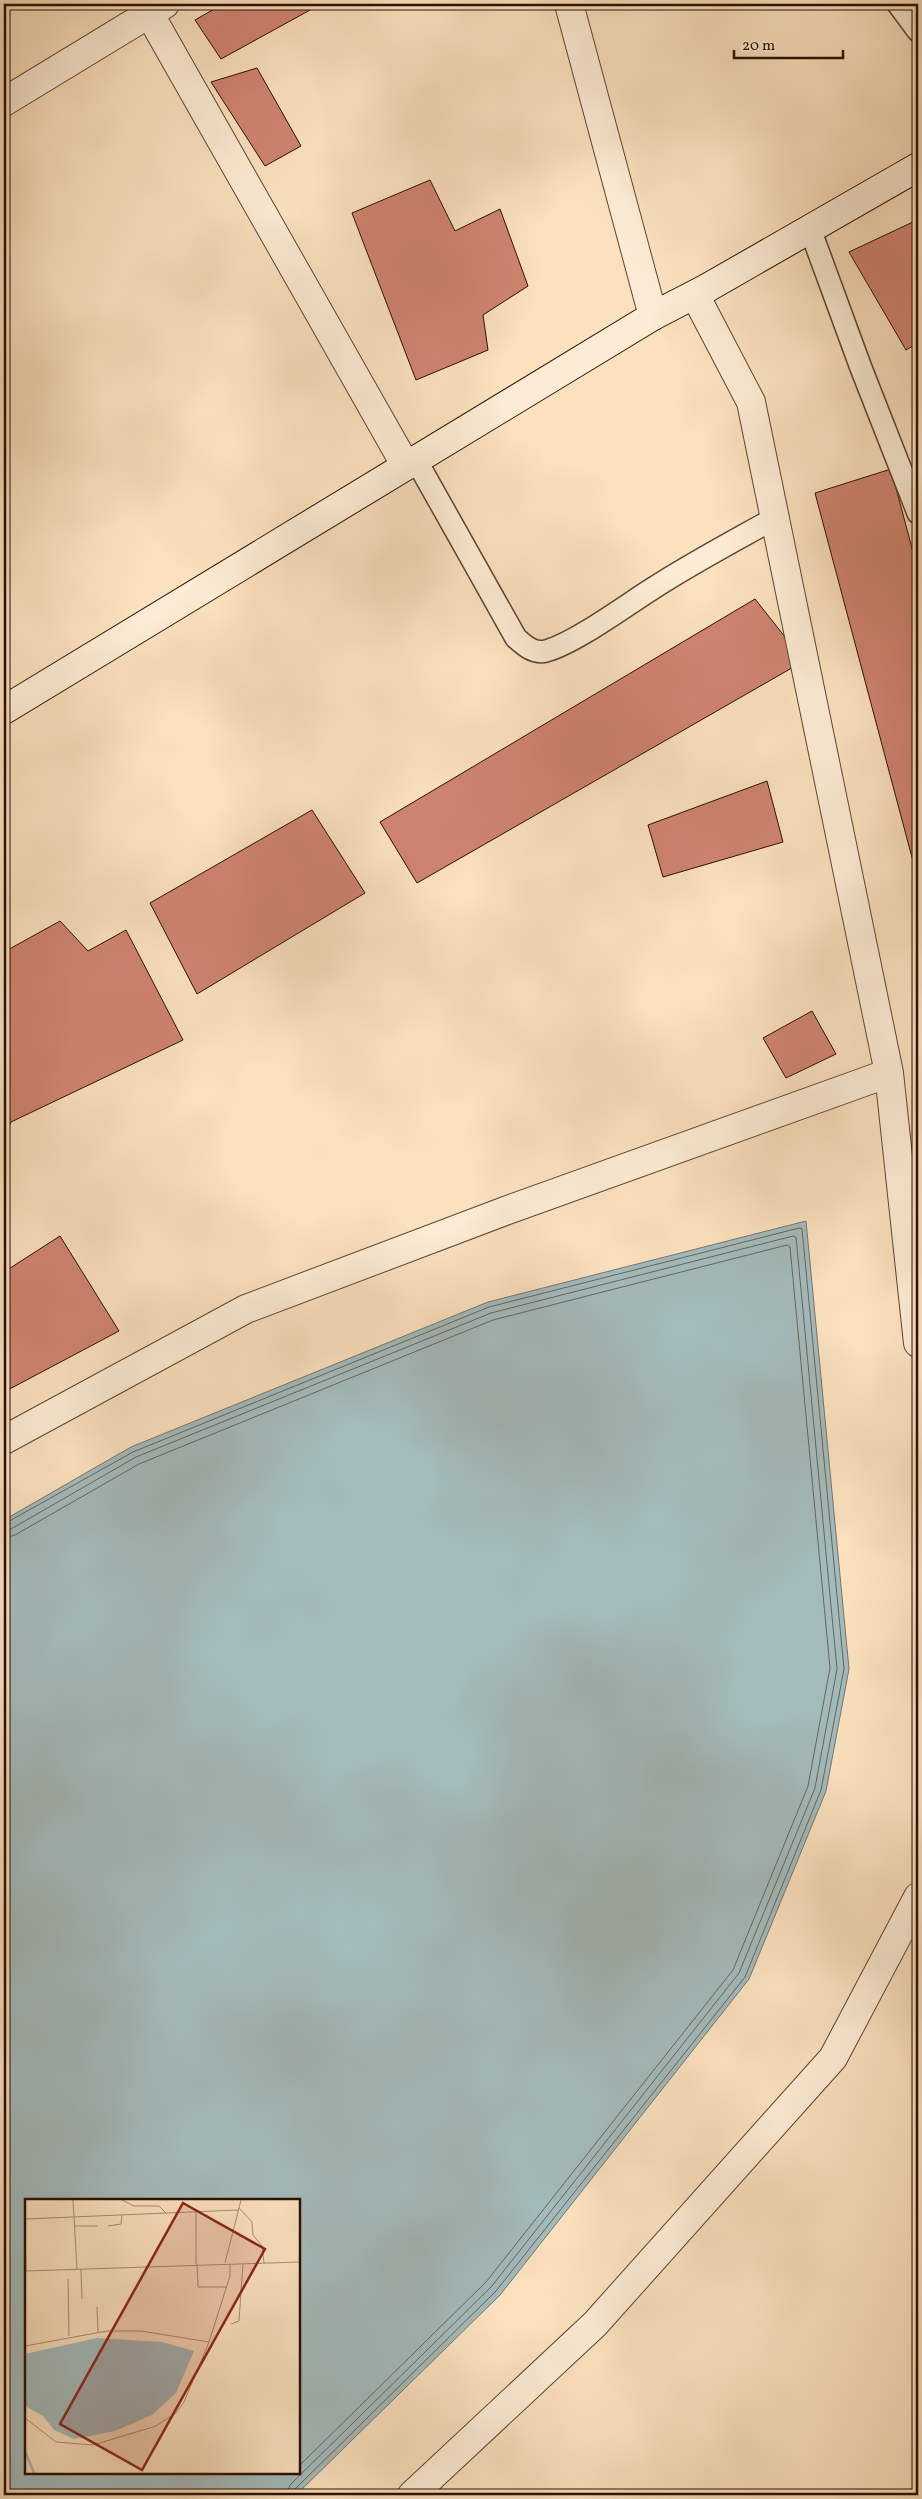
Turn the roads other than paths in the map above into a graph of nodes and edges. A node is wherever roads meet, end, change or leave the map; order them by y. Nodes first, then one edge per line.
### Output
1 (569, 4) edge
2 (898, 4) edge
3 (157, 9) edge
4 (918, 31) edge
5 (4, 102) edge
6 (918, 167) edge
7 (810, 229) junction
8 (696, 295) junction
9 (653, 316) junction
10 (411, 463) junction
11 (918, 513) edge
12 (774, 518) junction
13 (4, 710) edge
14 (889, 1073) junction
15 (918, 1344) edge
16 (4, 1440) edge
17 (918, 1897) edge
18 (412, 2495) edge

1 - 9 street
2 - 4 lane
3 - 5 street
3 - 10 street
6 - 7 street
7 - 8 street
7 - 11 lane
8 - 9 street
8 - 12 street
9 - 10 street
10 - 12 lane
10 - 13 street
12 - 14 street
14 - 15 street
14 - 16 street
17 - 18 street

